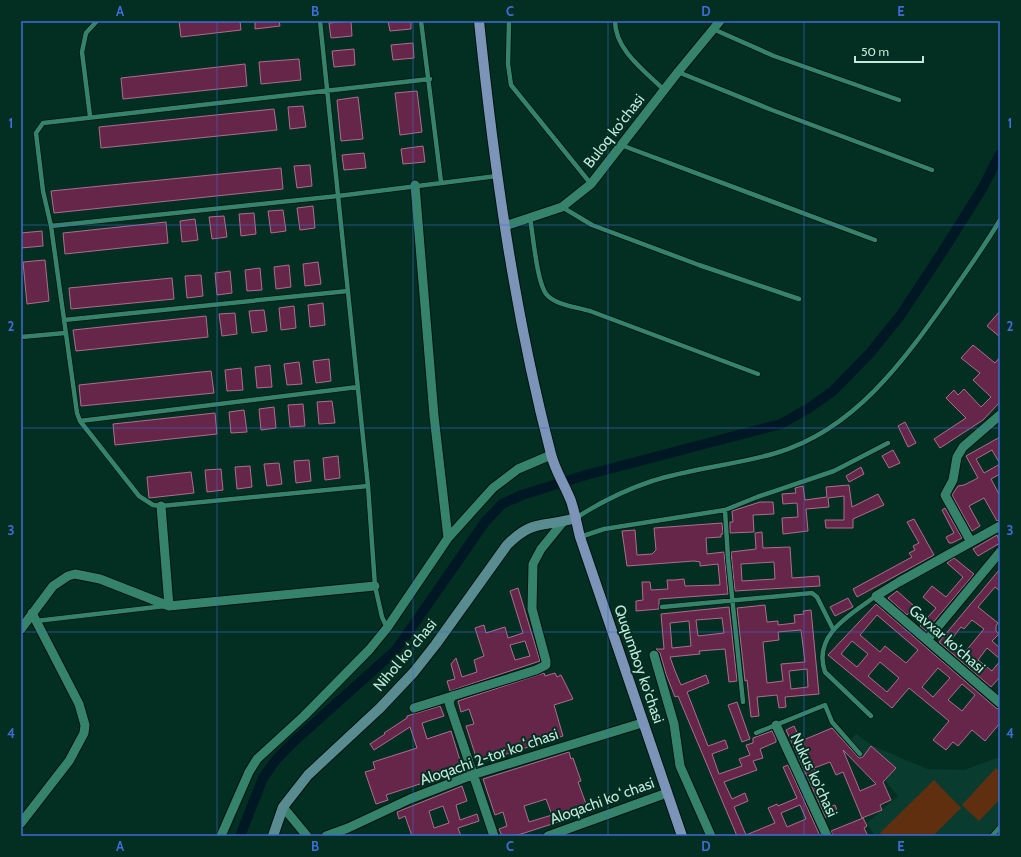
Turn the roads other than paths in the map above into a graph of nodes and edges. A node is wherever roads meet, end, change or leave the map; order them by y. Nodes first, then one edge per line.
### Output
1 (97, 21) edge
2 (320, 21) edge
3 (421, 21) edge
4 (479, 21) edge
5 (509, 21) edge
6 (616, 21) edge
7 (720, 21) edge
8 (713, 29) junction
9 (678, 72) junction
10 (430, 79) junction
11 (664, 90) junction
12 (327, 91) junction
13 (900, 100) dead end
14 (90, 116) junction
15 (621, 145) junction
16 (932, 170) dead end
17 (497, 176) junction
18 (441, 182) junction
19 (591, 184) junction
20 (415, 186) junction
21 (338, 196) junction
22 (562, 207) junction
23 (530, 218) junction
24 (1000, 220) edge
25 (50, 226) junction
26 (505, 226) junction
27 (875, 240) dead end
28 (348, 291) junction
29 (799, 299) dead end
30 (64, 320) junction
31 (65, 333) junction
32 (21, 337) edge
33 (758, 374) dead end
34 (358, 387) junction
35 (1000, 415) edge
36 (80, 421) junction
37 (888, 443) dead end
38 (551, 455) junction
39 (368, 486) junction
40 (161, 506) junction
41 (725, 510) junction
42 (576, 518) junction
43 (562, 522) junction
44 (1000, 526) edge
45 (580, 537) junction
46 (448, 538) junction
47 (971, 542) junction
48 (1000, 552) edge
49 (375, 586) junction
50 (876, 596) junction
51 (733, 601) junction
52 (168, 606) junction
53 (662, 607) dead end
54 (32, 613) junction
55 (36, 621) junction
56 (387, 628) junction
57 (21, 629) edge
58 (833, 629) junction
59 (927, 640) junction
60 (654, 655) dead end
61 (452, 696) junction
62 (743, 702) dead end
63 (1000, 703) edge
64 (414, 708) dead end
65 (871, 716) dead end
66 (642, 723) junction
67 (776, 725) junction
68 (756, 733) dead end
69 (860, 754) dead end
70 (472, 775) junction
71 (667, 793) junction
72 (283, 807) junction
73 (21, 824) edge
74 (1000, 827) edge
75 (222, 836) edge
76 (273, 836) edge
77 (307, 836) edge
78 (326, 836) edge
79 (494, 836) edge
80 (548, 836) edge
81 (682, 836) edge
82 (711, 836) edge
83 (827, 836) edge
84 (992, 836) edge

1 - 14 lane
2 - 12 lane
3 - 10 lane
4 - 17 main road, Ququmboy ko'chasi
5 - 19 lane
6 - 11 lane
7 - 8 street, Buloq ko'chasi
8 - 9 street, Buloq ko'chasi
8 - 13 lane
9 - 11 street, Buloq ko'chasi
9 - 16 lane
10 - 12 lane
10 - 18 lane
11 - 15 street, Buloq ko'chasi
12 - 14 lane
12 - 21 lane
14 - 25 lane
15 - 19 street, Buloq ko'chasi
15 - 27 lane
17 - 18 lane
17 - 26 main road, Ququmboy ko'chasi
18 - 20 lane
19 - 22 street, Buloq ko'chasi
20 - 21 lane
20 - 46 street
21 - 25 lane
21 - 28 lane
22 - 23 street, Buloq ko'chasi
22 - 29 lane
23 - 26 street, Buloq ko'chasi
23 - 33 lane
24 - 42 lane
25 - 30 lane
26 - 38 main road, Ququmboy ko'chasi
28 - 30 lane
28 - 34 lane
30 - 31 lane
31 - 32 lane
31 - 36 lane
34 - 36 lane
34 - 39 lane
35 - 47 street
36 - 40 lane
37 - 41 lane
38 - 42 main road, Ququmboy ko'chasi
38 - 46 street
39 - 40 lane
39 - 49 lane
40 - 52 street
41 - 45 lane
41 - 51 lane
42 - 43 main road, Nihol koʻchasi
42 - 45 main road, Ququmboy ko'chasi
43 - 61 street
43 - 72 main road, Nihol koʻchasi
44 - 47 street
45 - 66 main road, Ququmboy ko'chasi
46 - 56 street
47 - 50 street
48 - 59 street
49 - 52 street
49 - 56 lane
50 - 58 lane
50 - 59 street, Gavxar ko'chasi
51 - 53 lane
51 - 58 lane
51 - 62 lane
52 - 54 street
52 - 55 lane
54 - 55 street
54 - 57 street
55 - 73 street
56 - 75 street
58 - 65 lane
59 - 63 street, Gavxar ko'chasi
60 - 82 street
61 - 64 street
61 - 70 street
66 - 70 street, Aloqachi 2-tor koʻchasi
66 - 71 main road, Ququmboy ko'chasi
67 - 68 lane
67 - 69 lane
67 - 83 street, Nukus ko'chasi
70 - 78 street, Aloqachi 2-tor koʻchasi
70 - 79 street
71 - 80 street, Aloqachi koʻchasi
71 - 81 main road, Ququmboy ko'chasi
72 - 76 main road, Nihol koʻchasi
72 - 77 street
74 - 84 lane

